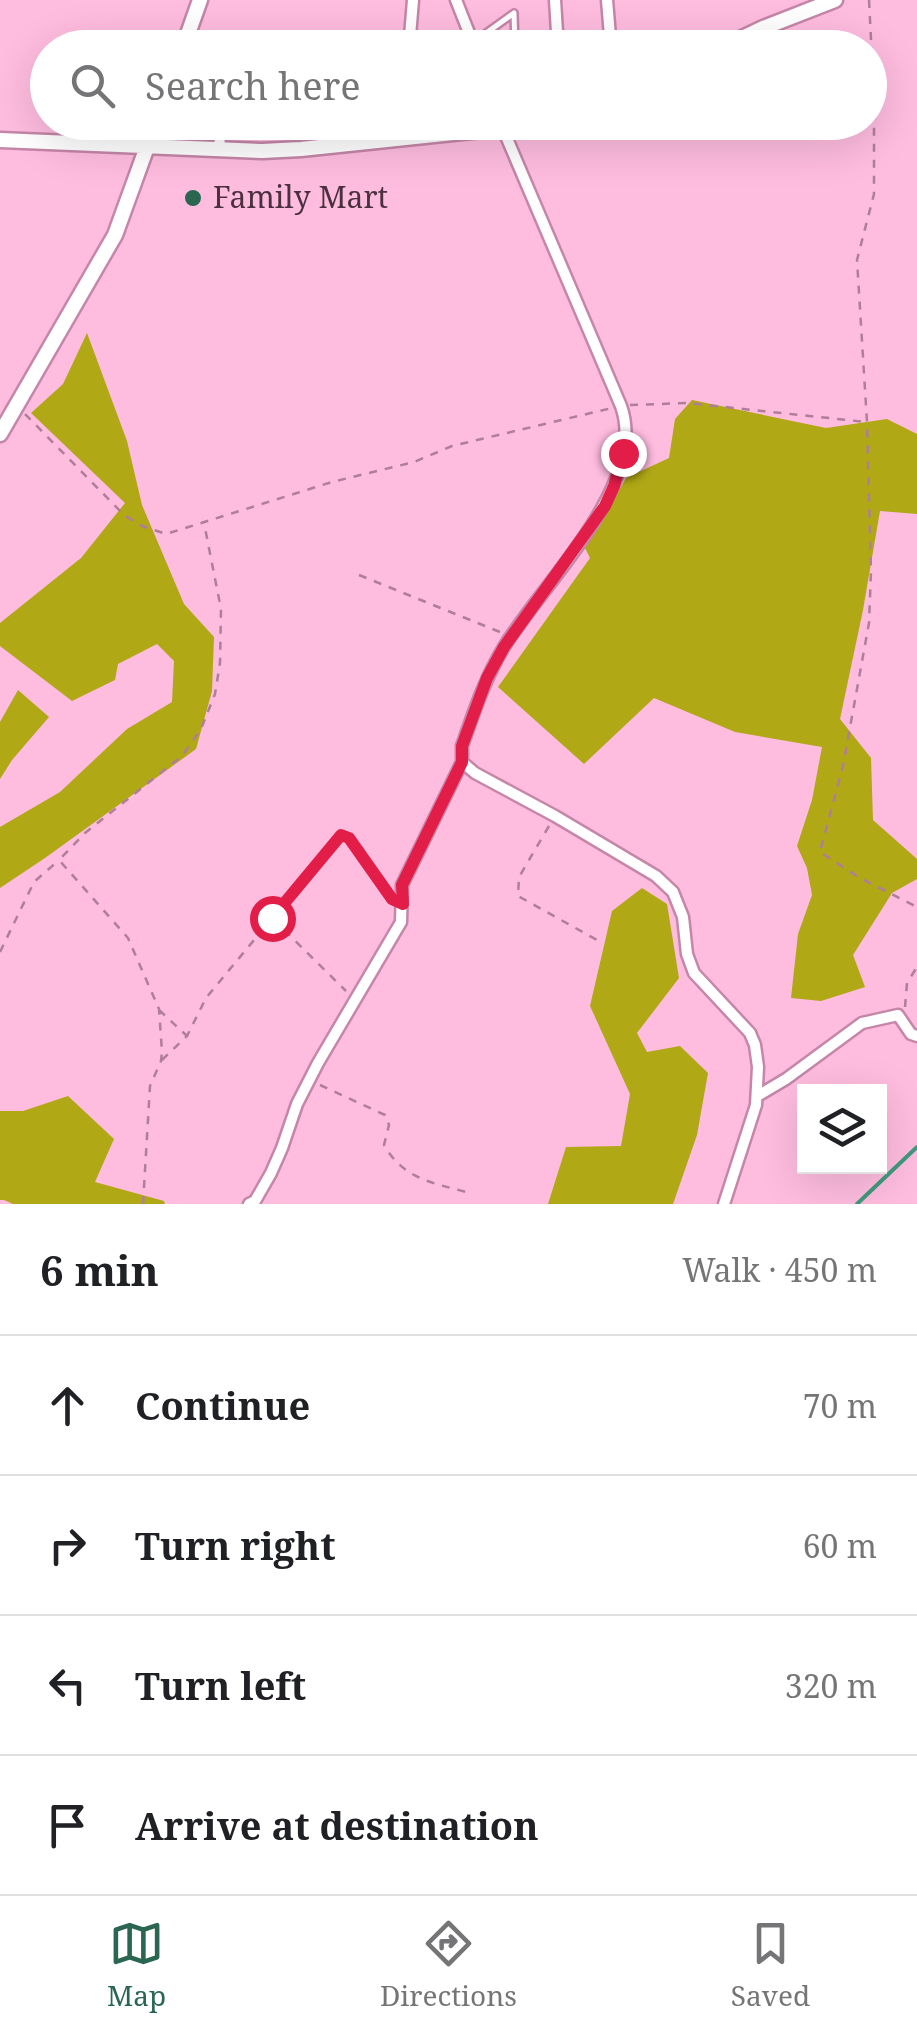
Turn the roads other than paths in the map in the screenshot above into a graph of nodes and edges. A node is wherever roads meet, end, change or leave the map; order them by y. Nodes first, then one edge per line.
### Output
1 (200, 0) edge
2 (412, 0) edge
3 (456, 0) edge
4 (555, 0) edge
5 (607, 0) edge
6 (835, 0) edge
7 (189, 30) edge
8 (410, 30) edge
9 (468, 30) edge
10 (493, 30) edge
11 (514, 30) edge
12 (557, 30) edge
13 (610, 30) edge
14 (759, 30) edge
15 (0, 140) edge
16 (149, 140) edge
17 (220, 140) edge
18 (349, 140) edge
19 (507, 140) edge
20 (147, 146) junction
21 (219, 149) junction
22 (0, 434) edge
23 (462, 762) junction
24 (917, 1036) edge
25 (759, 1095) junction
26 (249, 1204) edge
27 (724, 1204) edge

1 - 7 street
2 - 8 street
3 - 9 street
4 - 12 street
5 - 13 street
6 - 14 street
10 - 11 lane
15 - 20 street
16 - 20 street
17 - 21 street
18 - 21 street
19 - 23 street
20 - 21 street
20 - 22 street
23 - 25 street
23 - 26 street
24 - 25 street
25 - 27 street

